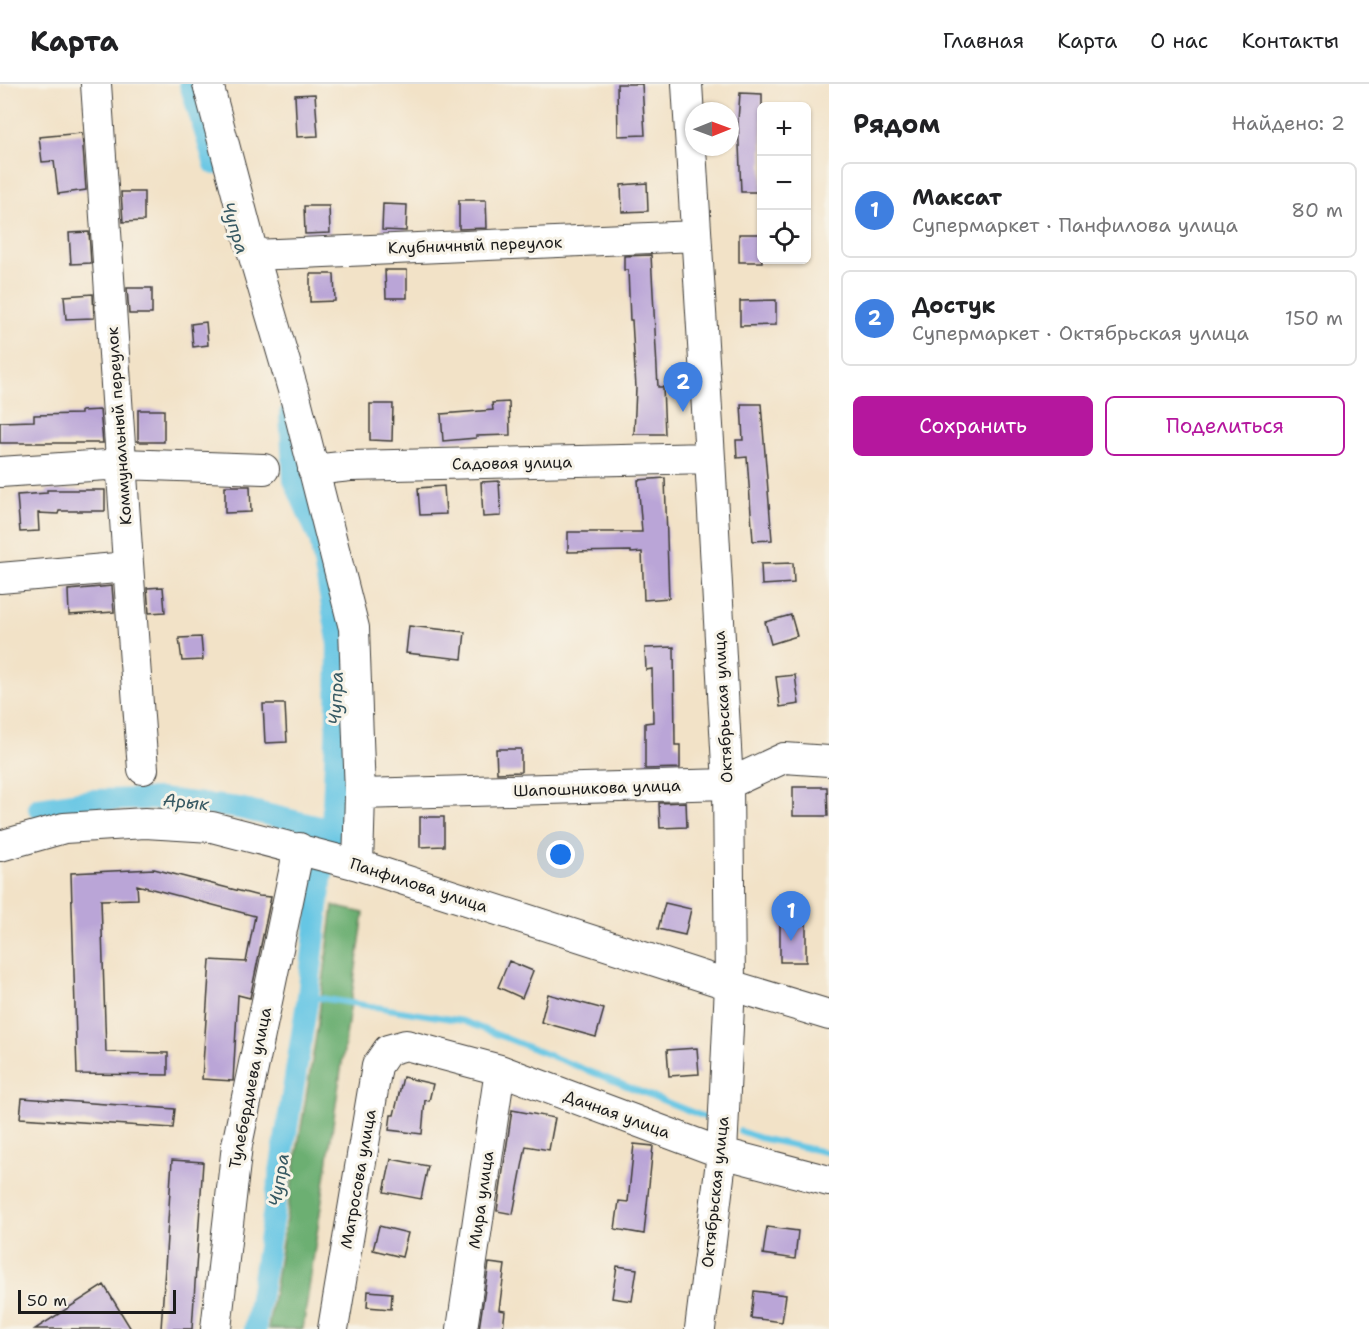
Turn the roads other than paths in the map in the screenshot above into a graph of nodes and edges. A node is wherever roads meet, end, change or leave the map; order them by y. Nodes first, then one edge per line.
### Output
1 (96, 84) edge
2 (208, 84) edge
3 (687, 84) edge
4 (696, 236) junction
5 (254, 255) junction
6 (710, 458) junction
7 (122, 464) junction
8 (264, 469) dead end
9 (313, 470) junction
10 (0, 472) edge
11 (128, 567) junction
12 (0, 578) edge
13 (829, 760) edge
14 (143, 769) dead end
15 (728, 784) junction
16 (360, 794) junction
17 (0, 846) edge
18 (299, 848) junction
19 (358, 865) junction
20 (730, 985) junction
21 (829, 1015) edge
22 (406, 1045) joint
23 (500, 1070) junction
24 (722, 1153) junction
25 (829, 1181) edge
26 (216, 1329) edge
27 (333, 1329) edge
28 (462, 1329) edge
29 (700, 1329) edge

1 - 7 street, Коммунальный переулок
2 - 5 street
3 - 4 street, Октябрьская улица
4 - 5 street, Клубничный переулок
4 - 6 street, Октябрьская улица
5 - 9 street
6 - 9 street, Садовая улица
6 - 15 street, Октябрьская улица
7 - 8 street
7 - 10 street
7 - 11 street, Коммунальный переулок
9 - 16 street
11 - 12 street
11 - 14 street, Коммунальный переулок
13 - 15 street, Шапошникова улица
15 - 16 street, Шапошникова улица
15 - 20 street, Октябрьская улица
16 - 19 street
17 - 18 street, Панфилова улица
18 - 19 street, Панфилова улица
18 - 26 street, Тулебердиева улица
19 - 20 street, Панфилова улица
20 - 21 street, Панфилова улица
20 - 24 street, Октябрьская улица
22 - 23 street, Дачная улица
22 - 27 street, Матросова улица
23 - 24 street, Дачная улица
23 - 28 street, Мира улица
24 - 25 street, Дачная улица
24 - 29 street, Октябрьская улица

